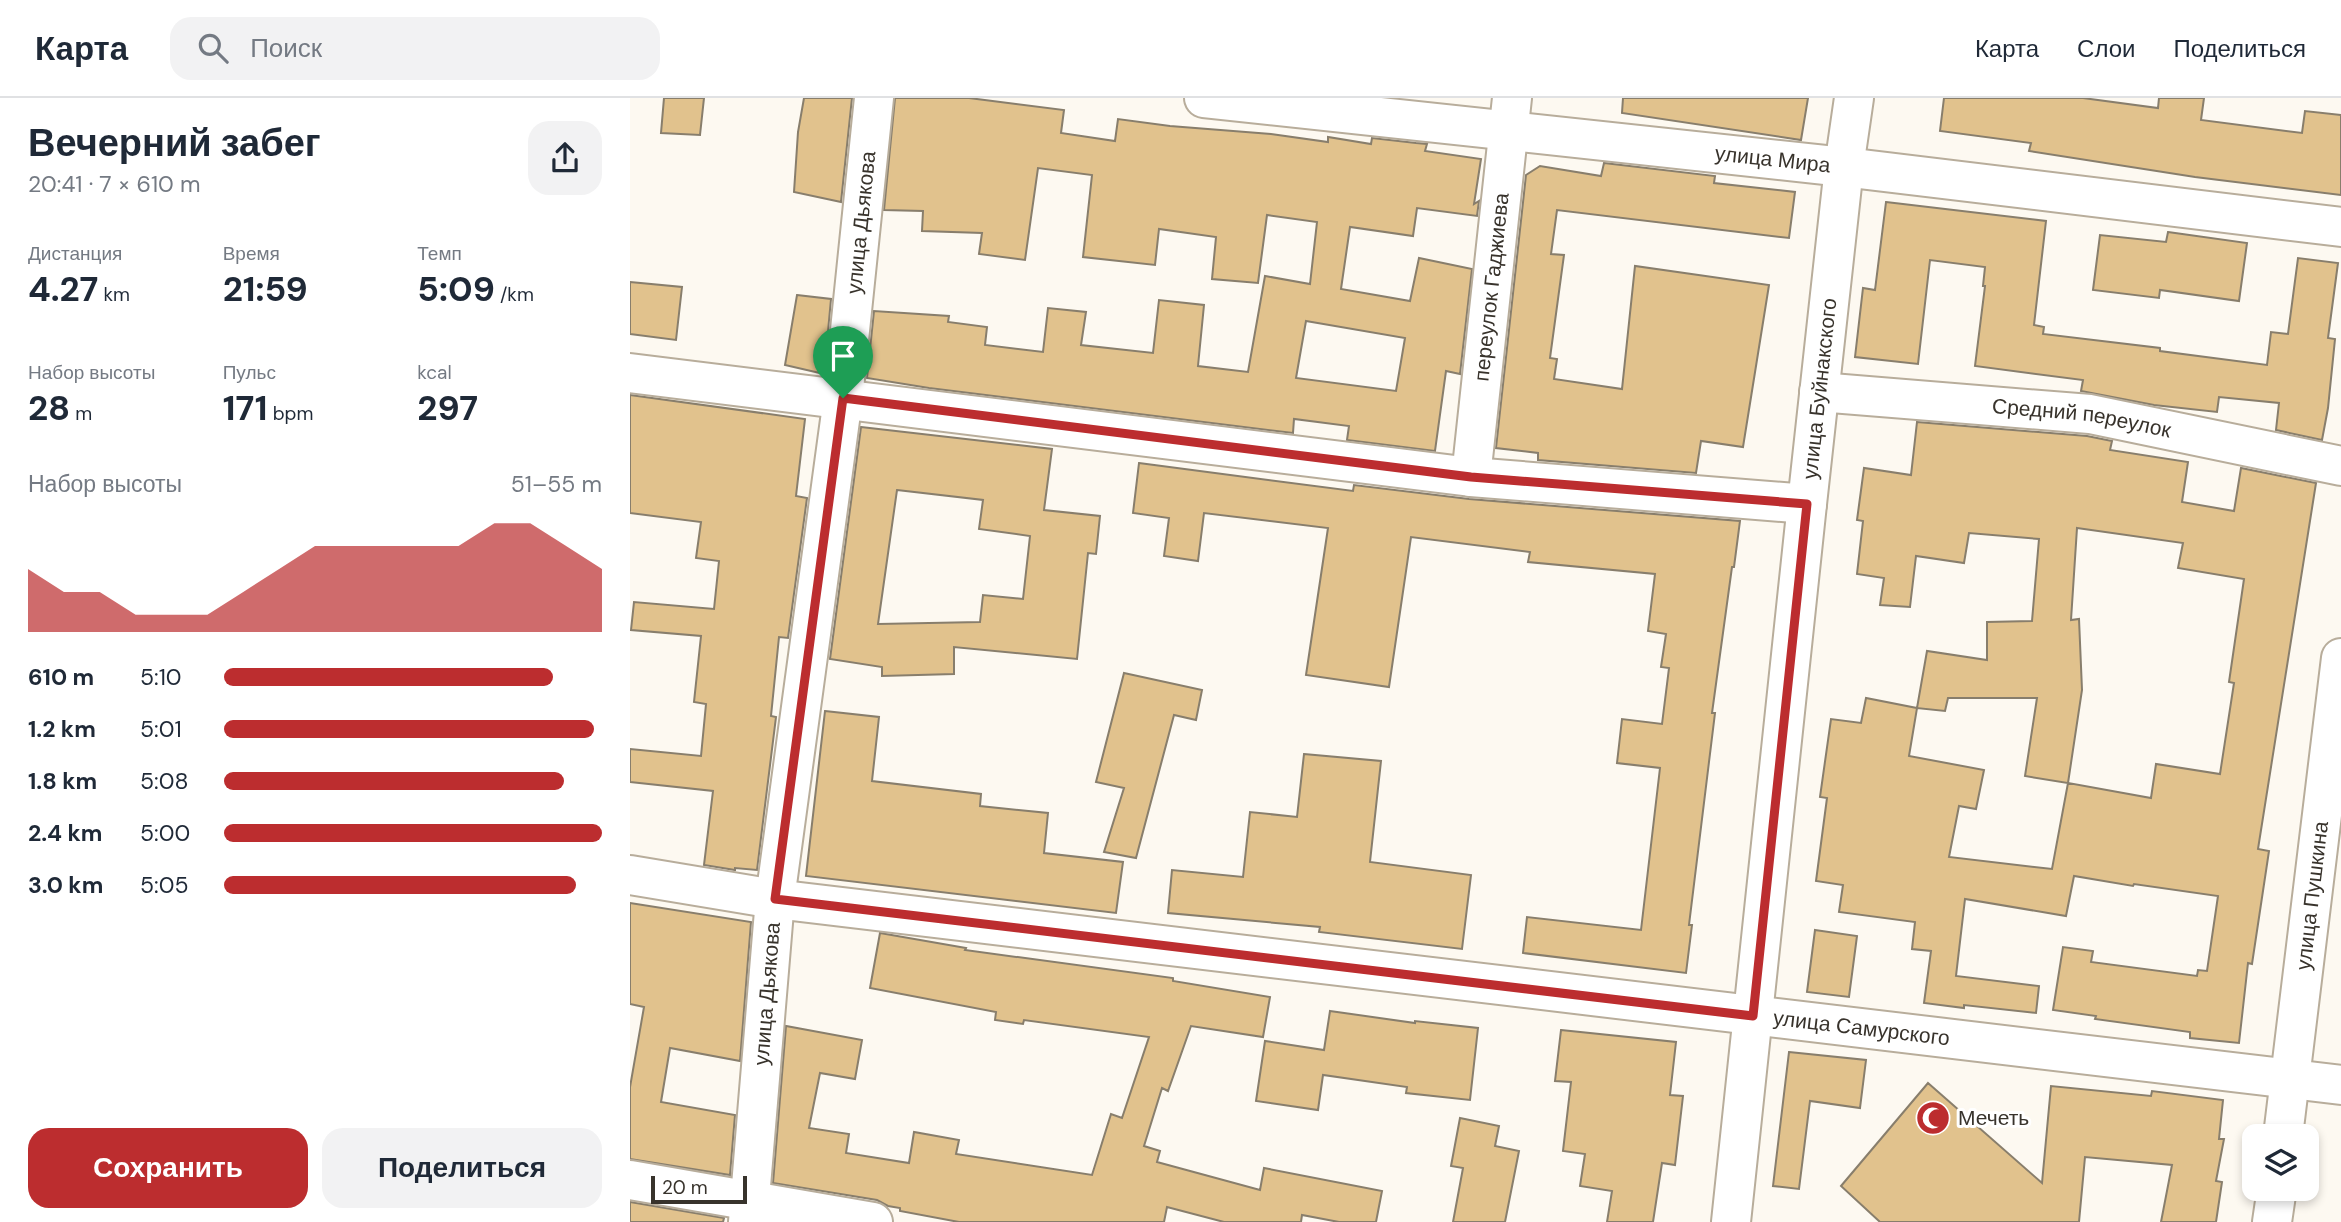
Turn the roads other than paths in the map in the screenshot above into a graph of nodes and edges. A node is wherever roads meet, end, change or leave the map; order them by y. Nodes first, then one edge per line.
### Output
1 (874, 98) edge
2 (1204, 98) edge
3 (1854, 98) edge
4 (1510, 114) edge
5 (1844, 167) junction
6 (2341, 227) edge
7 (630, 373) edge
8 (1819, 391) junction
9 (843, 398) junction
10 (2341, 466) edge
11 (1471, 477) junction
12 (1807, 504) junction
13 (2341, 659) edge
14 (630, 876) edge
15 (775, 899) junction
16 (1753, 1016) junction
17 (2290, 1079) junction
18 (2341, 1085) edge
19 (2284, 1124) edge
20 (630, 1180) edge
21 (2275, 1201) edge
22 (749, 1212) edge
23 (873, 1222) edge
24 (1731, 1222) edge
25 (2273, 1222) edge

1 - 9 street, улица Дьякова
2 - 4 street, улица Мира
3 - 5 street, улица Буйнакского
4 - 5 street, улица Мира
4 - 11 street, переулок Гаджиева
5 - 6 street, улица Мира
5 - 8 street, улица Буйнакского
7 - 9 street
8 - 10 street, Средний переулок
8 - 12 street, улица Буйнакского
9 - 11 street
9 - 15 street, улица Дьякова
11 - 12 street
12 - 16 street, улица Буйнакского
13 - 17 street, улица Пушкина
14 - 15 street, улица Самурского
15 - 16 street, улица Самурского
15 - 22 street, улица Дьякова
16 - 17 street, улица Самурского
16 - 24 street, улица Буйнакского
17 - 18 street, улица Самурского
17 - 19 street, улица Пушкина
20 - 22 street
21 - 25 street
22 - 23 street

